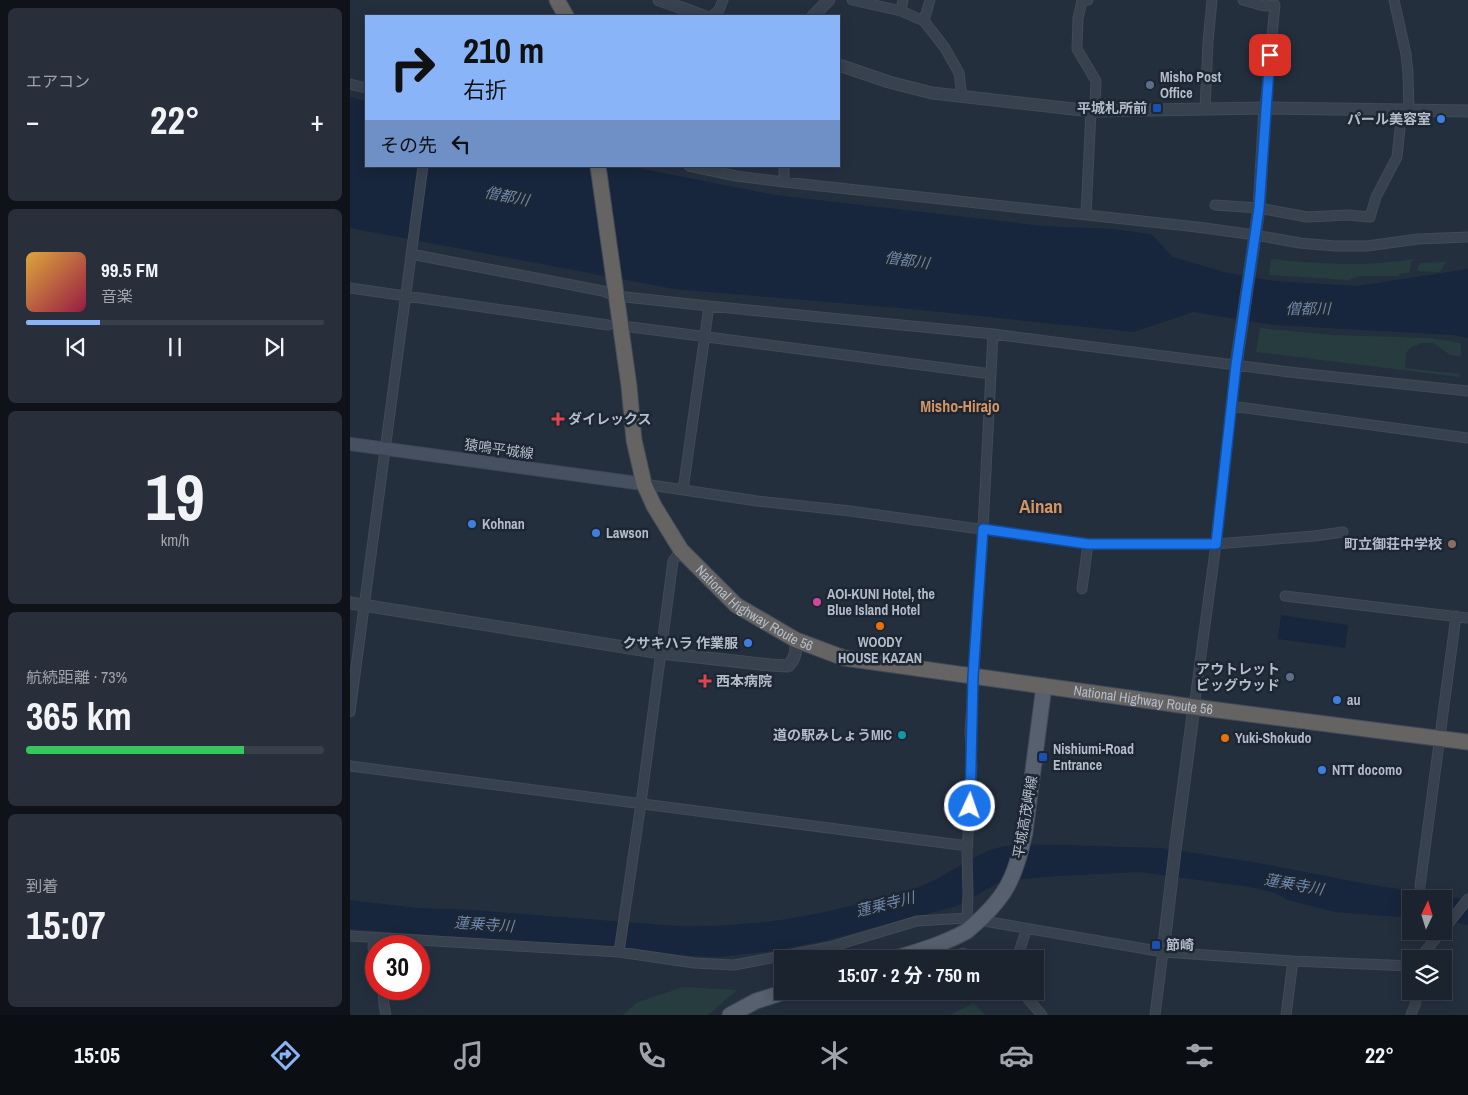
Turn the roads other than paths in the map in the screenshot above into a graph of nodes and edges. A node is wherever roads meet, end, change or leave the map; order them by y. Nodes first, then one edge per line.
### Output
1 (658, 0) edge
2 (722, 0) edge
3 (829, 0) edge
4 (852, 0) edge
5 (903, 0) edge
6 (930, 0) edge
7 (1088, 0) edge
8 (1212, 0) edge
9 (1243, 0) edge
10 (1394, 0) edge
11 (900, 11) junction
12 (701, 15) edge
13 (713, 15) edge
14 (814, 15) edge
15 (924, 21) junction
16 (840, 65) edge
17 (350, 84) edge
18 (365, 88) edge
19 (962, 97) junction
20 (1265, 108) junction
21 (1205, 110) junction
22 (1405, 110) junction
23 (1091, 111) junction
24 (1468, 111) edge
25 (422, 167) edge
26 (598, 167) edge
27 (694, 167) edge
28 (784, 167) edge
29 (784, 182) junction
30 (1215, 205) dead end
31 (1259, 208) junction
32 (1086, 214) junction
33 (1468, 237) edge
34 (1254, 238) junction
35 (412, 250) junction
36 (350, 288) edge
37 (616, 289) junction
38 (405, 296) junction
39 (709, 306) junction
40 (608, 325) dead end
41 (631, 327) dead end
42 (993, 334) junction
43 (705, 335) junction
44 (1236, 362) junction
45 (991, 374) junction
46 (1468, 391) edge
47 (1231, 406) junction
48 (1468, 438) edge
49 (350, 444) edge
50 (386, 449) junction
51 (644, 484) junction
52 (682, 490) junction
53 (983, 529) junction
54 (1343, 532) dead end
55 (1088, 544) junction
56 (1216, 544) junction
57 (681, 550) junction
58 (1082, 589) dead end
59 (1285, 596) dead end
60 (350, 604) edge
61 (364, 605) junction
62 (1456, 616) junction
63 (1468, 618) edge
64 (796, 640) junction
65 (661, 653) junction
66 (973, 677) junction
67 (1044, 686) junction
68 (1194, 707) junction
69 (350, 712) edge
70 (1438, 738) junction
71 (1468, 742) edge
72 (350, 766) edge
73 (642, 804) junction
74 (968, 849) junction
75 (1420, 886) dead end
76 (1468, 899) edge
77 (1452, 919) edge
78 (967, 925) junction
79 (1026, 930) junction
80 (350, 936) edge
81 (365, 937) edge
82 (1435, 940) edge
83 (430, 941) edge
84 (620, 949) junction
85 (922, 950) edge
86 (1020, 950) edge
87 (1427, 950) edge
88 (1163, 952) junction
89 (1293, 961) junction
90 (1402, 966) edge
91 (774, 995) edge
92 (384, 1000) edge
93 (1029, 1000) edge
94 (1416, 1000) edge
95 (386, 1015) edge
96 (730, 1015) edge
97 (1042, 1015) edge
98 (1155, 1015) edge
99 (1286, 1015) edge
100 (1411, 1015) edge

1 - 12 street
2 - 13 street
3 - 14 street
4 - 11 street
5 - 11 street
6 - 15 street
7 - 23 street
8 - 21 street
9 - 20 street
10 - 22 street
11 - 15 street
15 - 19 street
16 - 19 street
17 - 18 street
19 - 23 street
20 - 21 street
20 - 22 street
20 - 31 street
21 - 23 street
22 - 24 street
22 - 31 street
23 - 32 street
25 - 35 street
26 - 37 highway, National Highway Route 56
27 - 29 street
28 - 29 street
29 - 32 street
30 - 31 street
31 - 34 street
32 - 34 street
33 - 34 street
34 - 44 street
35 - 37 street
35 - 38 street
36 - 38 street
37 - 39 street
37 - 51 highway, National Highway Route 56
38 - 40 street
38 - 50 street
39 - 42 street
39 - 43 street
41 - 43 street
42 - 44 street
42 - 45 street
43 - 45 street
43 - 52 street
44 - 46 street
44 - 47 street
45 - 53 street
47 - 48 street
47 - 56 street
49 - 50 main road, 猿鳴平城線
50 - 51 main road, 猿鳴平城線
50 - 61 street
51 - 52 street
51 - 57 highway, National Highway Route 56
52 - 53 street
53 - 55 street
53 - 66 street
54 - 56 street
55 - 56 street
55 - 58 street
56 - 68 street
57 - 64 highway, National Highway Route 56
57 - 65 street
59 - 62 street
60 - 61 street
61 - 65 street
61 - 69 street
62 - 63 street
62 - 70 street
64 - 65 street
64 - 66 highway, National Highway Route 56
65 - 73 street
66 - 67 highway, National Highway Route 56
66 - 74 street
67 - 68 highway, National Highway Route 56
67 - 78 main road, 平城高茂岬線, bridge
68 - 70 highway, National Highway Route 56
68 - 88 street
70 - 71 highway, National Highway Route 56
70 - 75 street
72 - 73 street
73 - 74 street
73 - 84 street
74 - 78 street
76 - 77 street
78 - 79 street
78 - 84 street
78 - 85 main road, 平城高茂岬線
79 - 86 street
79 - 88 street
80 - 81 street
82 - 87 street
83 - 84 street
88 - 89 street
88 - 98 street
89 - 90 street
89 - 99 street
91 - 96 main road
92 - 95 street
93 - 97 street
94 - 100 street

